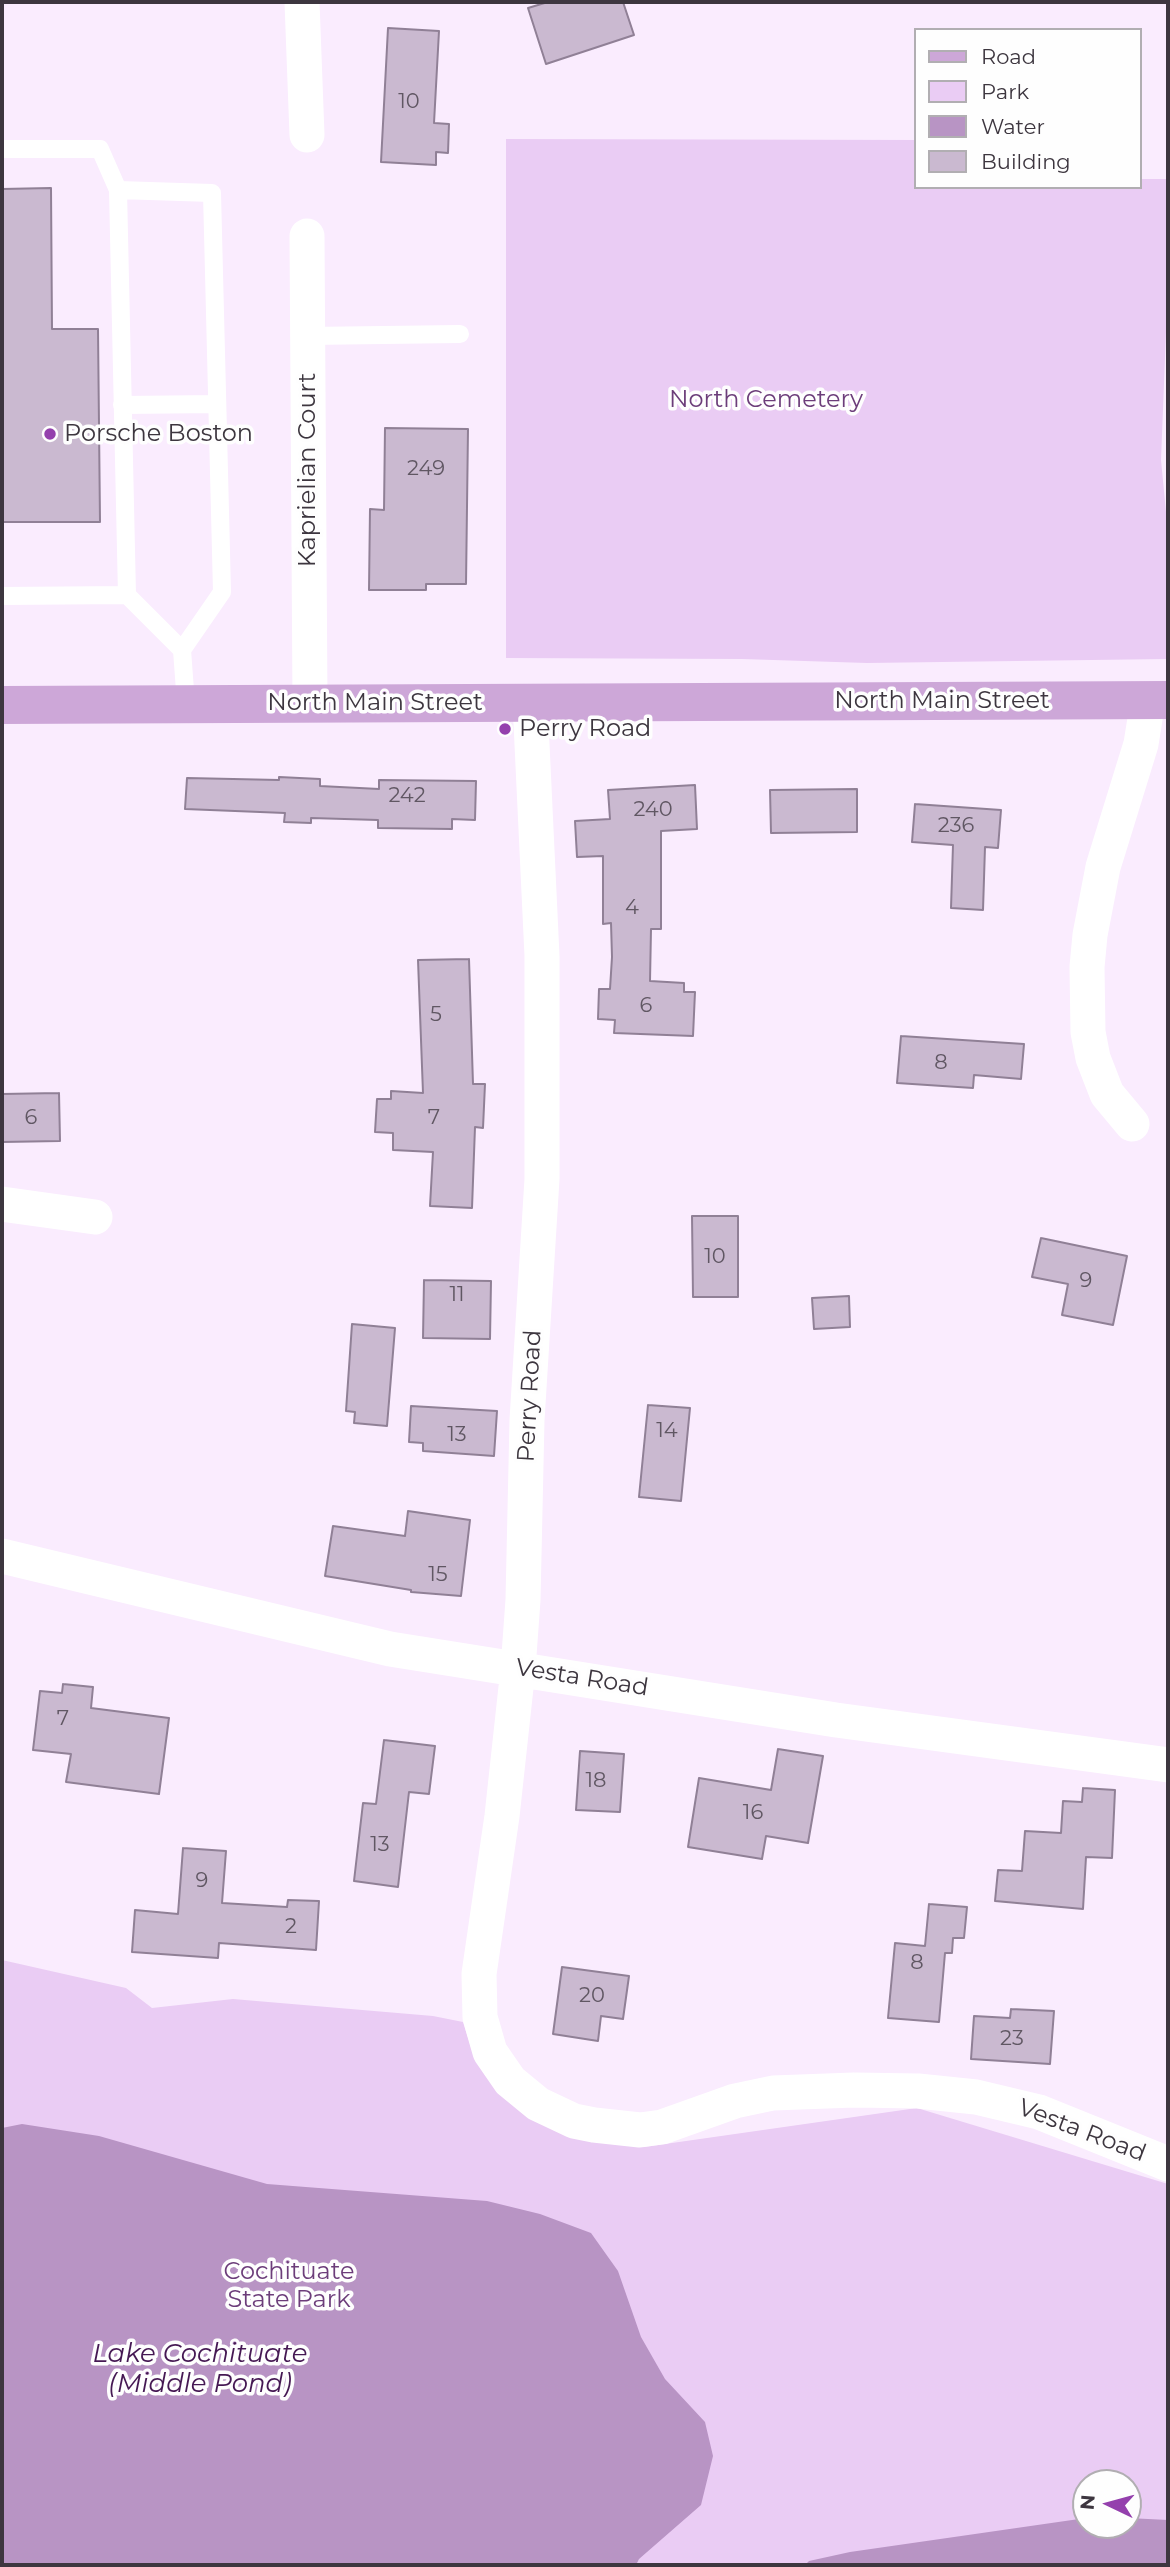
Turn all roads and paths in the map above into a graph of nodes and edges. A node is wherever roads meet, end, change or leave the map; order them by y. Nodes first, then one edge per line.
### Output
1 (302, 2) edge
2 (307, 135) dead end
3 (2, 149) edge
4 (118, 190) junction
5 (307, 236) dead end
6 (460, 334) dead end
7 (307, 336) junction
8 (217, 404) junction
9 (122, 405) junction
10 (127, 595) junction
11 (2, 596) edge
12 (182, 650) junction
13 (1158, 700) edge
14 (530, 702) junction
15 (310, 703) junction
16 (186, 704) junction
17 (2, 705) edge
18 (1132, 1124) dead end
19 (2, 1203) edge
20 (95, 1217) dead end
21 (2, 1556) edge
22 (518, 1669) junction
23 (1168, 1765) edge
24 (510, 2081) joint
25 (1168, 2164) edge

1 - 2 street
3 - 4 lane
4 - 8 lane
4 - 9 lane
5 - 7 street, Kaprielian Court
6 - 7 lane
7 - 15 street, Kaprielian Court
8 - 9 lane
8 - 12 lane
9 - 10 lane
10 - 11 lane
10 - 12 lane
12 - 16 lane
13 - 14 main road, North Main Street
13 - 18 street
14 - 15 main road, North Main Street
14 - 22 street, Perry Road
15 - 16 main road, North Main Street
16 - 17 main road, North Main Street
19 - 20 street
21 - 22 street, Vesta Road
22 - 23 street, Vesta Road
22 - 24 street, Perry Road
24 - 25 street, Vesta Road

